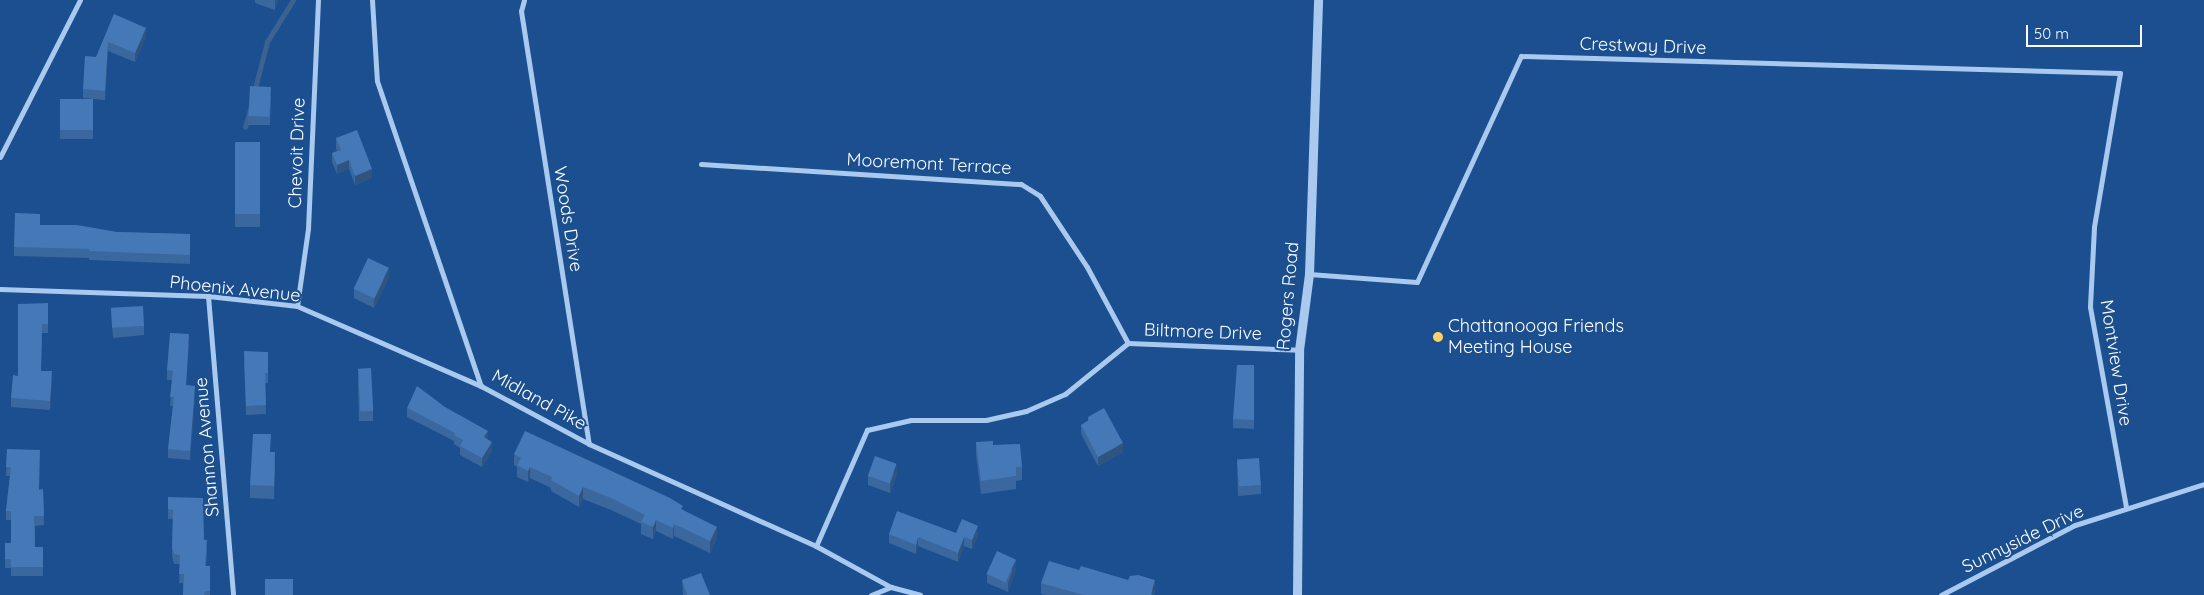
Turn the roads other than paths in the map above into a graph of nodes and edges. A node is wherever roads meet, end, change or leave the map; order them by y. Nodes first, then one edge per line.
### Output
1 (80, 0) edge
2 (318, 0) edge
3 (372, 0) edge
4 (524, 0) edge
5 (1318, 0) edge
6 (2120, 73) joint
7 (0, 157) edge
8 (701, 164) dead end
9 (1309, 274) junction
10 (0, 289) edge
11 (208, 296) junction
12 (297, 306) junction
13 (1128, 343) junction
14 (1299, 350) junction
15 (481, 386) junction
16 (589, 444) junction
17 (2204, 484) edge
18 (2126, 508) junction
19 (816, 546) junction
20 (891, 587) junction
21 (233, 595) edge
22 (871, 595) edge
23 (920, 595) edge
24 (1297, 595) edge
25 (1941, 595) edge

1 - 7 street
2 - 12 street, Chevoit Drive
3 - 15 street, Midland Pike
4 - 16 street, Woods Drive
5 - 9 street, Rogers Road
6 - 9 street, Crestway Drive
6 - 18 street, Montview Drive
8 - 13 street, Mooremont Terrace
9 - 14 street, Rogers Road
10 - 11 street, Phoenix Avenue
11 - 12 street, Phoenix Avenue
11 - 21 street, Shannon Avenue
12 - 15 street, Phoenix Avenue
13 - 14 street, Biltmore Drive
13 - 19 street, Biltmore Drive
14 - 24 street, Rogers Road
15 - 16 street, Midland Pike
16 - 19 street, Midland Pike
17 - 18 street, Sunnyside Drive
18 - 25 street, Sunnyside Drive
19 - 20 street, Midland Pike
20 - 22 street
20 - 23 street, Midland Pike

